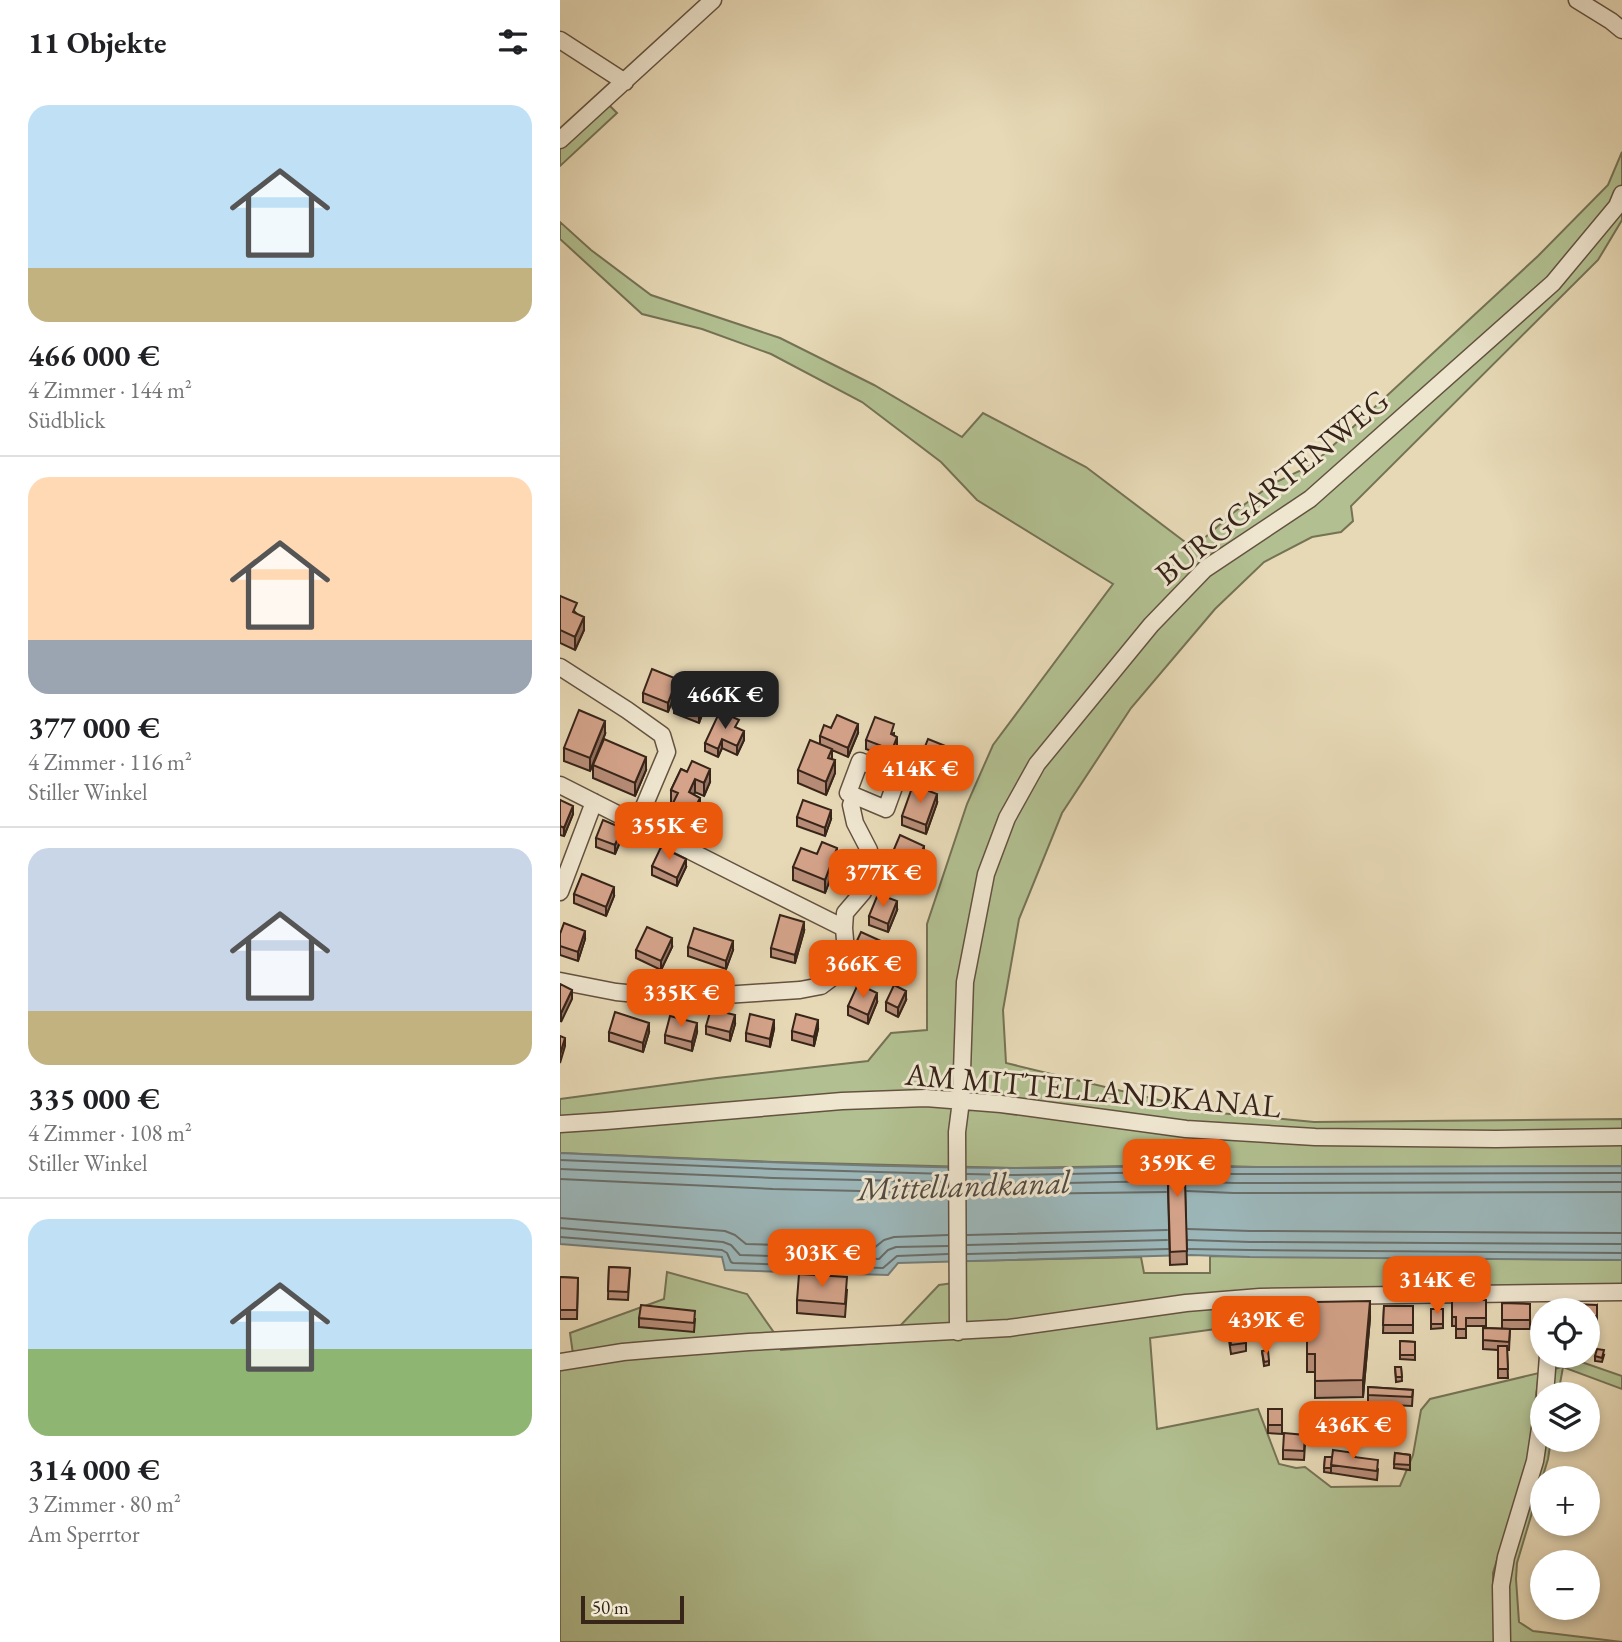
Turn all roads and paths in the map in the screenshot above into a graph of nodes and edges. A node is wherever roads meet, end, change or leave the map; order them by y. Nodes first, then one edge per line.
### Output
1 (713, 0) edge
2 (1577, 0) edge
3 (1622, 30) edge
4 (560, 40) edge
5 (625, 82) junction
6 (560, 139) edge
7 (1622, 194) edge
8 (560, 667) edge
9 (560, 785) edge
10 (855, 796) dead end
11 (594, 802) junction
12 (637, 823) junction
13 (560, 892) edge
14 (844, 928) junction
15 (560, 981) edge
16 (961, 1101) junction
17 (560, 1124) edge
18 (1622, 1137) edge
19 (1622, 1292) edge
20 (1550, 1293) junction
21 (1550, 1298) edge
22 (958, 1332) junction
23 (560, 1362) edge
24 (1536, 1452) edge
25 (1502, 1639) edge

1 - 5 street
2 - 3 street
4 - 5 street
5 - 6 street
7 - 16 street, BURGGARTENWEG
8 - 12 street
9 - 11 street
10 - 14 street
11 - 12 street
11 - 13 street
12 - 14 street
14 - 15 street
16 - 17 street, AM MITTELLANDKANAL
16 - 18 street, AM MITTELLANDKANAL
16 - 22 street, BURGGARTENWEG
19 - 20 street
20 - 21 street
20 - 22 street
22 - 23 street
24 - 25 street

